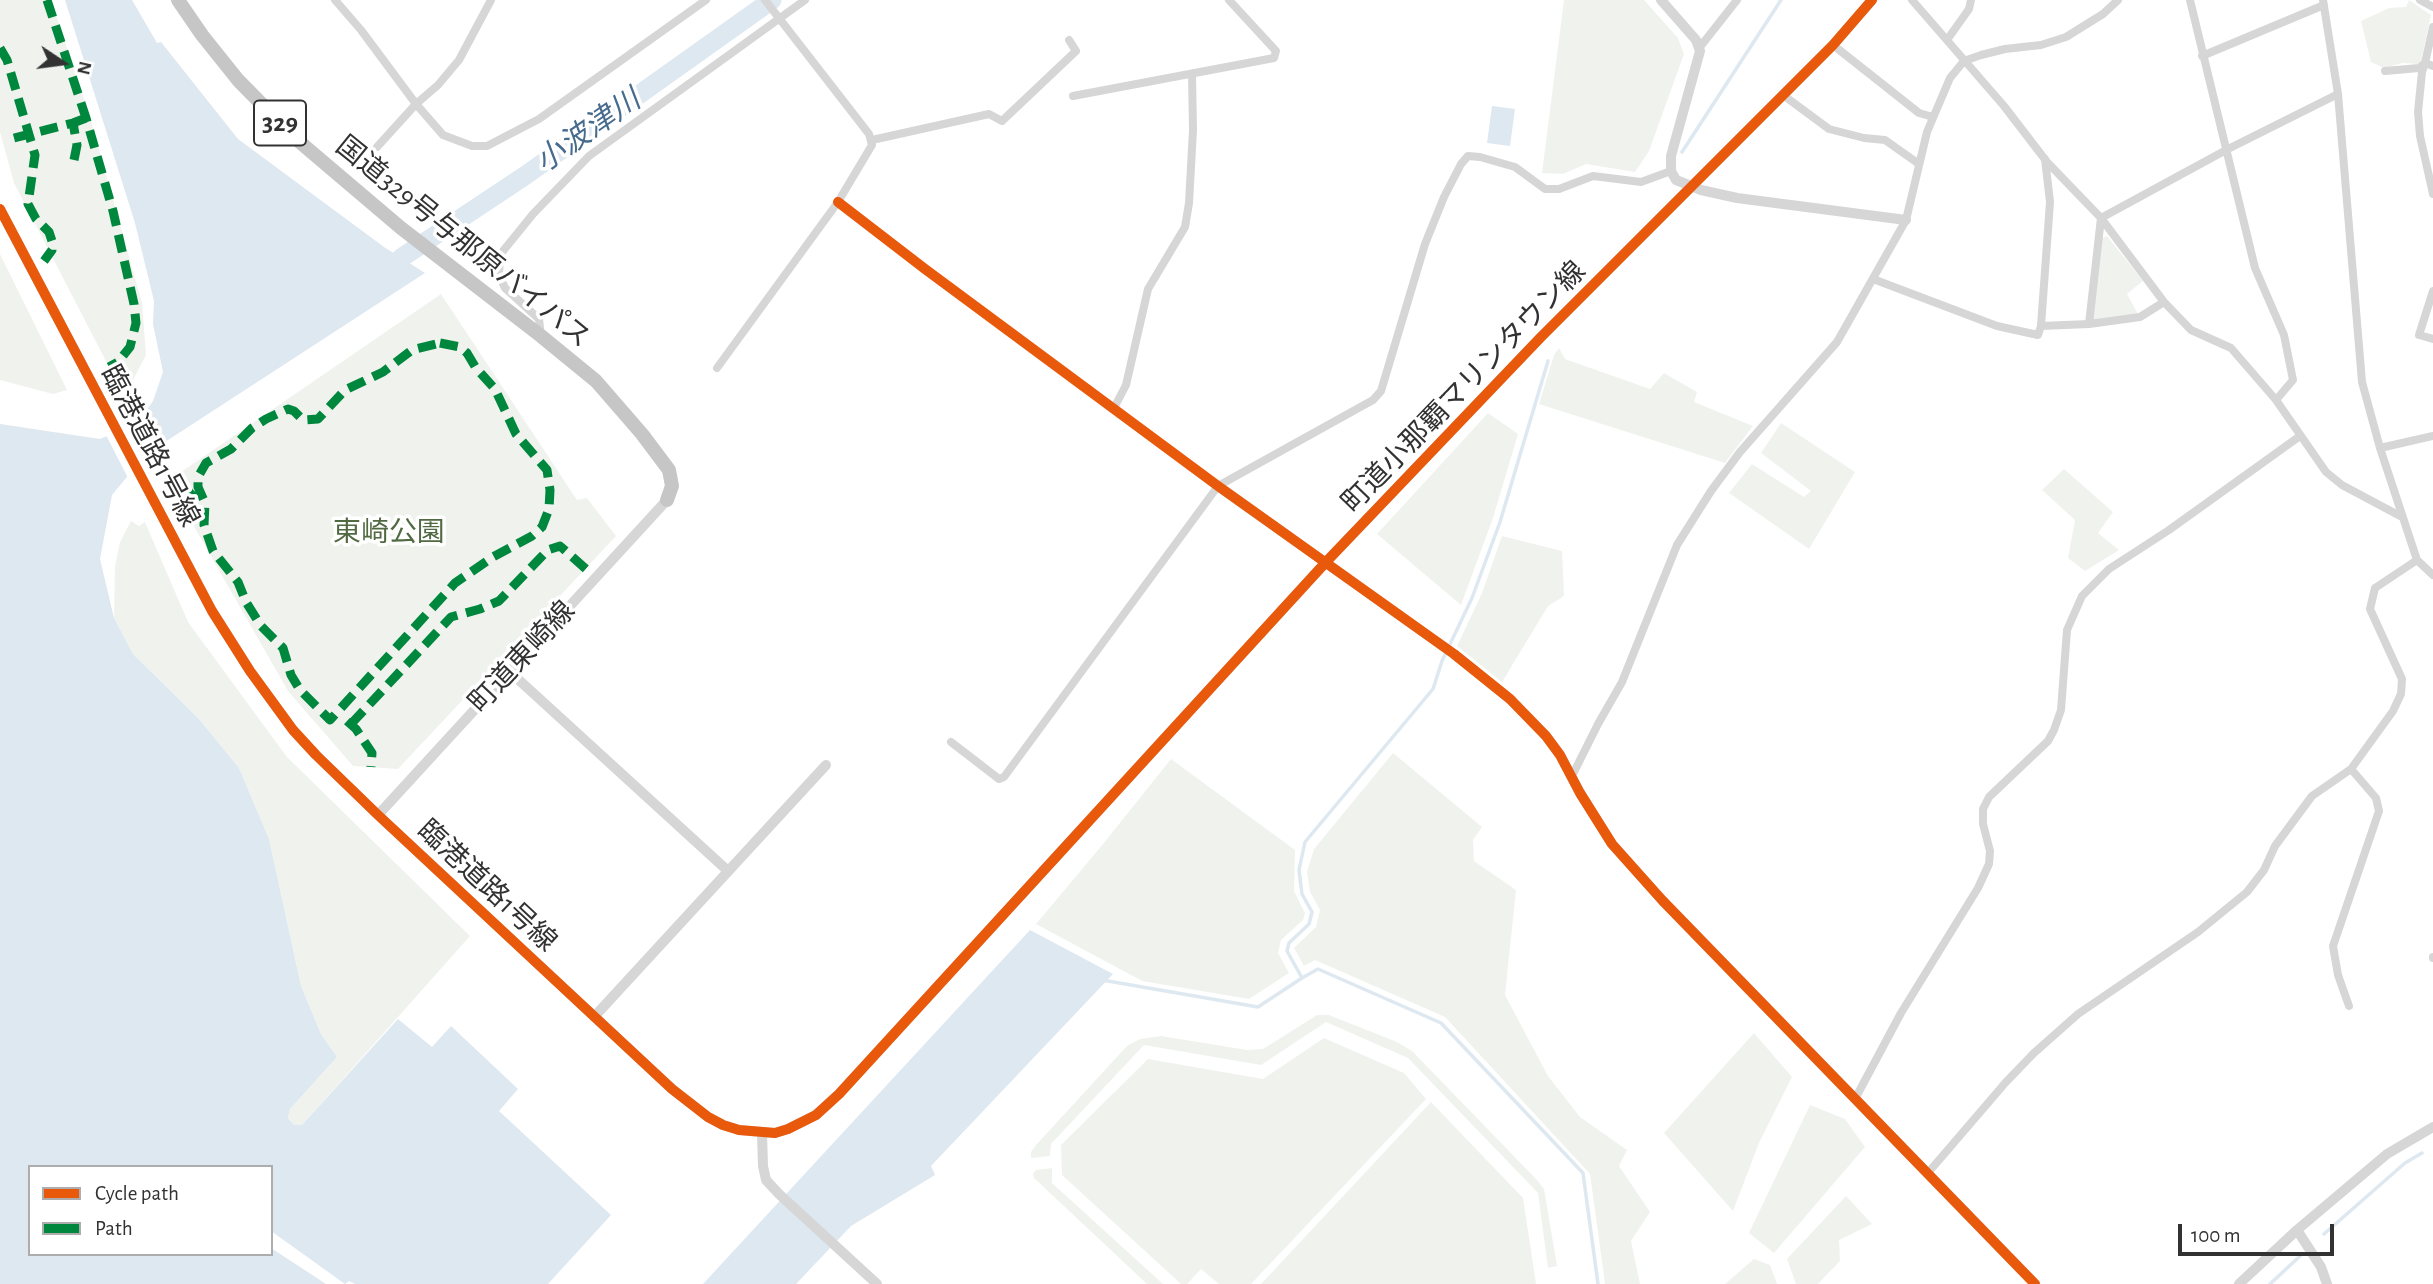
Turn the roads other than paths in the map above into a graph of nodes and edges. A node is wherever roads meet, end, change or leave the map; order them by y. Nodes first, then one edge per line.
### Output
1 (178, 0) edge
2 (335, 0) edge
3 (491, 0) edge
4 (706, 0) edge
5 (765, 0) edge
6 (805, 0) edge
7 (1228, 0) edge
8 (1661, 0) edge
9 (1737, 0) edge
10 (1872, 0) edge
11 (1912, 0) edge
12 (1971, 0) edge
13 (2118, 0) edge
14 (2190, 0) edge
15 (2420, 0) edge
16 (2323, 3) edge
17 (2433, 7) edge
18 (776, 15) junction
19 (2433, 27) edge
20 (1069, 40) dead end
21 (1947, 40) junction
22 (1833, 45) junction
23 (1700, 47) junction
24 (2202, 56) junction
25 (1964, 61) junction
26 (2429, 64) edge
27 (2385, 71) dead end
28 (1192, 74) junction
29 (2337, 94) junction
30 (1783, 95) junction
31 (1073, 96) dead end
32 (416, 104) junction
33 (1933, 117) junction
34 (872, 140) junction
35 (377, 147) dead end
36 (2228, 149) junction
37 (2045, 159) junction
38 (1919, 164) junction
39 (1671, 171) junction
40 (1692, 187) junction
41 (2433, 194) edge
42 (838, 202) junction
43 (0, 209) edge
44 (2101, 218) junction
45 (1906, 220) junction
46 (1873, 279) junction
47 (2433, 292) edge
48 (2164, 302) junction
49 (2089, 324) junction
50 (2041, 326) junction
51 (541, 335) junction
52 (2433, 339) edge
53 (717, 368) dead end
54 (2276, 400) junction
55 (1114, 408) junction
56 (2300, 436) junction
57 (2433, 436) edge
58 (2380, 448) junction
59 (1218, 486) junction
60 (667, 499) joint
61 (2402, 517) junction
62 (2417, 559) junction
63 (1326, 562) junction
64 (2433, 575) edge
65 (509, 671) junction
66 (951, 742) dead end
67 (826, 765) dead end
68 (2351, 769) junction
69 (1572, 776) junction
70 (1097, 813) joint
71 (378, 815) junction
72 (728, 871) junction
73 (2349, 1006) dead end
74 (594, 1017) junction
75 (1855, 1099) junction
76 (2433, 1127) edge
77 (762, 1133) junction
78 (1927, 1174) junction
79 (2297, 1230) junction
80 (877, 1284) edge
81 (2035, 1284) edge
82 (2239, 1284) edge
83 (2327, 1284) edge

1 - 51 highway, 国道329号与那原バイパス / 329
2 - 32 street
3 - 32 street
4 - 32 street
5 - 18 street
6 - 18 street
7 - 28 street
8 - 23 street
9 - 23 street
10 - 22 street, 町道小那覇マリンタウン線
11 - 21 street
12 - 21 street
13 - 25 street
14 - 24 street
15 - 17 street
16 - 24 street
16 - 29 street
18 - 34 street
18 - 51 street
19 - 26 street
20 - 34 street
21 - 25 street
22 - 30 street, 町道小那覇マリンタウン線
22 - 33 street
23 - 39 street
24 - 36 street
25 - 33 street
25 - 37 street
26 - 27 street
26 - 41 street
28 - 31 street
28 - 55 street
29 - 36 street
29 - 58 street
30 - 38 street
30 - 40 street, 町道小那覇マリンタウン線
32 - 35 street
33 - 38 street
34 - 42 street
36 - 44 street
36 - 54 street
37 - 44 street
37 - 50 street
38 - 45 street
39 - 40 street
39 - 59 street
40 - 45 street
40 - 63 street, 町道小那覇マリンタウン線
42 - 53 street
42 - 55 street
43 - 71 street, 臨港道路1号線
44 - 48 street
44 - 49 street
45 - 46 street
46 - 50 street
46 - 69 street
47 - 52 street
48 - 49 street
48 - 54 street
49 - 50 street
51 - 60 highway, 国道329号与那原バイパス / 329
54 - 56 street
55 - 59 street
56 - 61 street
56 - 75 street
57 - 58 street
58 - 61 street
59 - 63 street
59 - 66 street
60 - 65 street, 町道東崎線
61 - 62 street
62 - 64 street
62 - 68 street
63 - 69 street
63 - 70 street, 町道小那覇マリンタウン線
65 - 71 street, 町道東崎線
65 - 72 street
67 - 72 street
68 - 73 street
68 - 78 street
69 - 75 street
70 - 77 street, 臨港道路1号線
71 - 74 street, 臨港道路1号線
72 - 74 street
74 - 77 street, 臨港道路1号線
75 - 78 street
76 - 79 street
77 - 80 street
78 - 81 street
79 - 82 street
79 - 83 street

